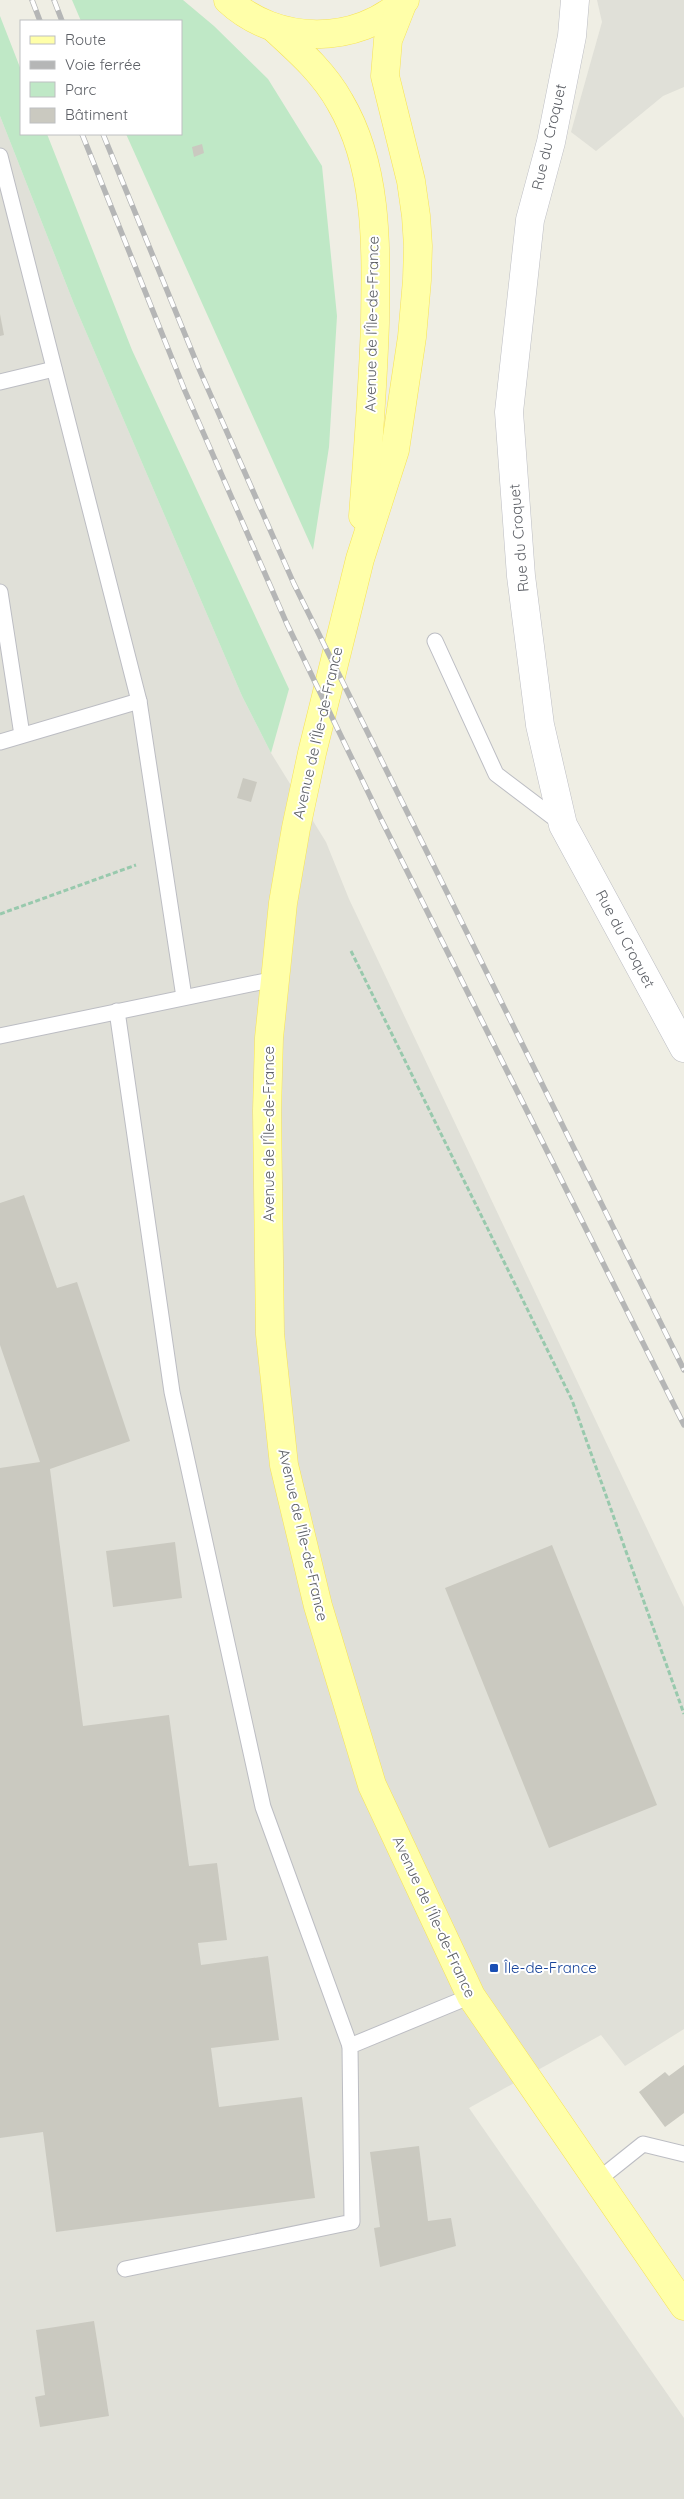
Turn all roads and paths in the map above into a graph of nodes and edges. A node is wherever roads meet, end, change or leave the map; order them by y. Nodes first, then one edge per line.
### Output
1 (228, 0) edge
2 (575, 0) edge
3 (404, 1) edge
4 (275, 28) junction
5 (0, 156) edge
6 (54, 369) junction
7 (0, 382) edge
8 (360, 560) junction
9 (0, 592) edge
10 (435, 641) dead end
11 (139, 701) junction
12 (22, 735) junction
13 (0, 742) edge
14 (563, 825) junction
15 (162, 855) junction
16 (0, 914) edge
17 (352, 950) dead end
18 (275, 978) junction
19 (184, 997) junction
20 (117, 1011) junction
21 (0, 1036) edge
22 (684, 1048) edge
23 (684, 1714) edge
24 (471, 1996) junction
25 (350, 2046) junction
26 (684, 2154) edge
27 (598, 2180) junction
28 (124, 2269) dead end
29 (684, 2306) edge

1 - 4 main road
2 - 14 street, Rue du Croquet
3 - 4 main road
3 - 8 main road, Avenue de l'Île-de-France
4 - 8 main road, Avenue de l'Île-de-France
5 - 6 lane
6 - 7 lane
6 - 11 lane
8 - 18 main road, Avenue de l'Île-de-France
9 - 12 lane
10 - 14 lane
11 - 12 lane
11 - 15 lane
12 - 13 lane
14 - 22 street, Rue du Croquet
15 - 16 path
15 - 19 lane
17 - 23 path
18 - 19 lane
18 - 24 main road, Avenue de l'Île-de-France
19 - 20 lane
20 - 21 lane
20 - 25 lane
24 - 25 lane
24 - 27 main road, Avenue de l'Île-de-France
25 - 28 lane
26 - 27 lane
27 - 29 main road, Avenue de l'Île-de-France

